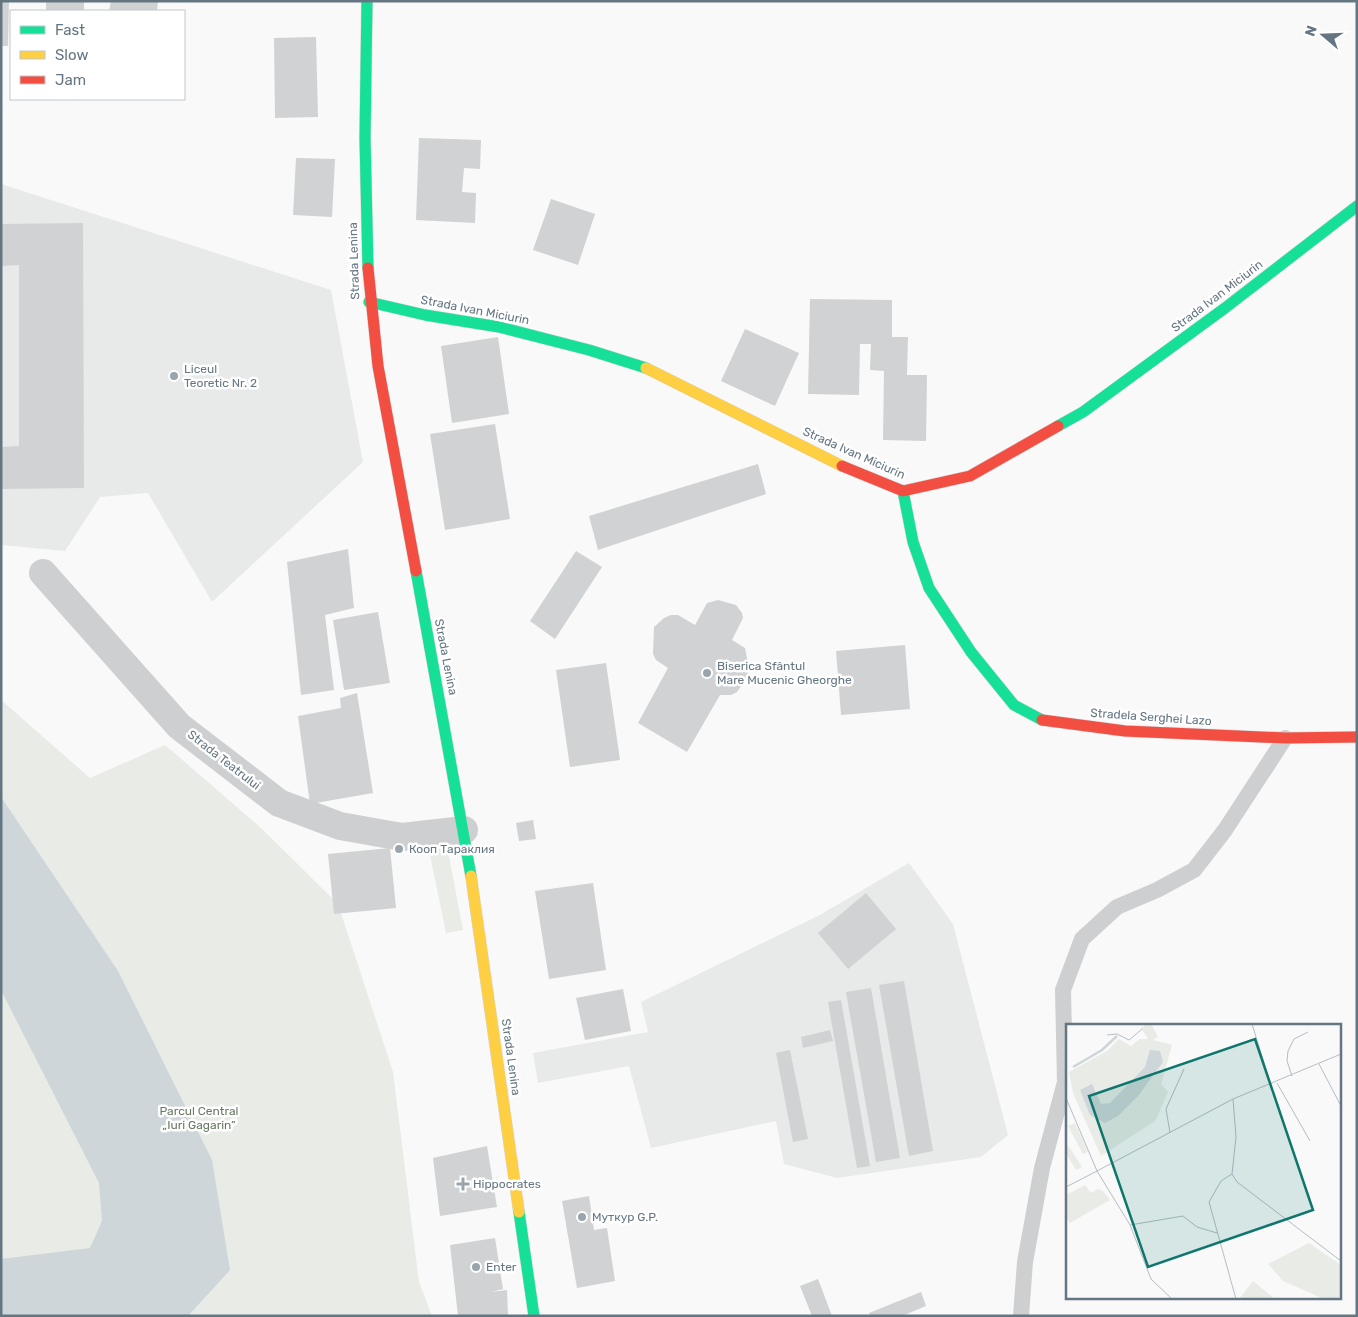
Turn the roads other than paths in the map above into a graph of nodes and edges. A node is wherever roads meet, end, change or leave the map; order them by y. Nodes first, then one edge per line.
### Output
1 (367, 1) edge
2 (1357, 206) edge
3 (369, 302) junction
4 (903, 491) junction
5 (44, 573) dead end
6 (1357, 737) edge
7 (1285, 738) junction
8 (464, 830) junction
9 (534, 1316) edge
10 (1021, 1316) edge

1 - 3 street, Strada Lenina
2 - 4 street, Strada Ivan Miciurin
3 - 4 street, Strada Ivan Miciurin
3 - 8 street, Strada Lenina
4 - 7 street, Stradela Serghei Lazo
5 - 8 street, Strada Teatrului
6 - 7 street, Stradela Serghei Lazo
7 - 10 lane
8 - 9 street, Strada Lenina

